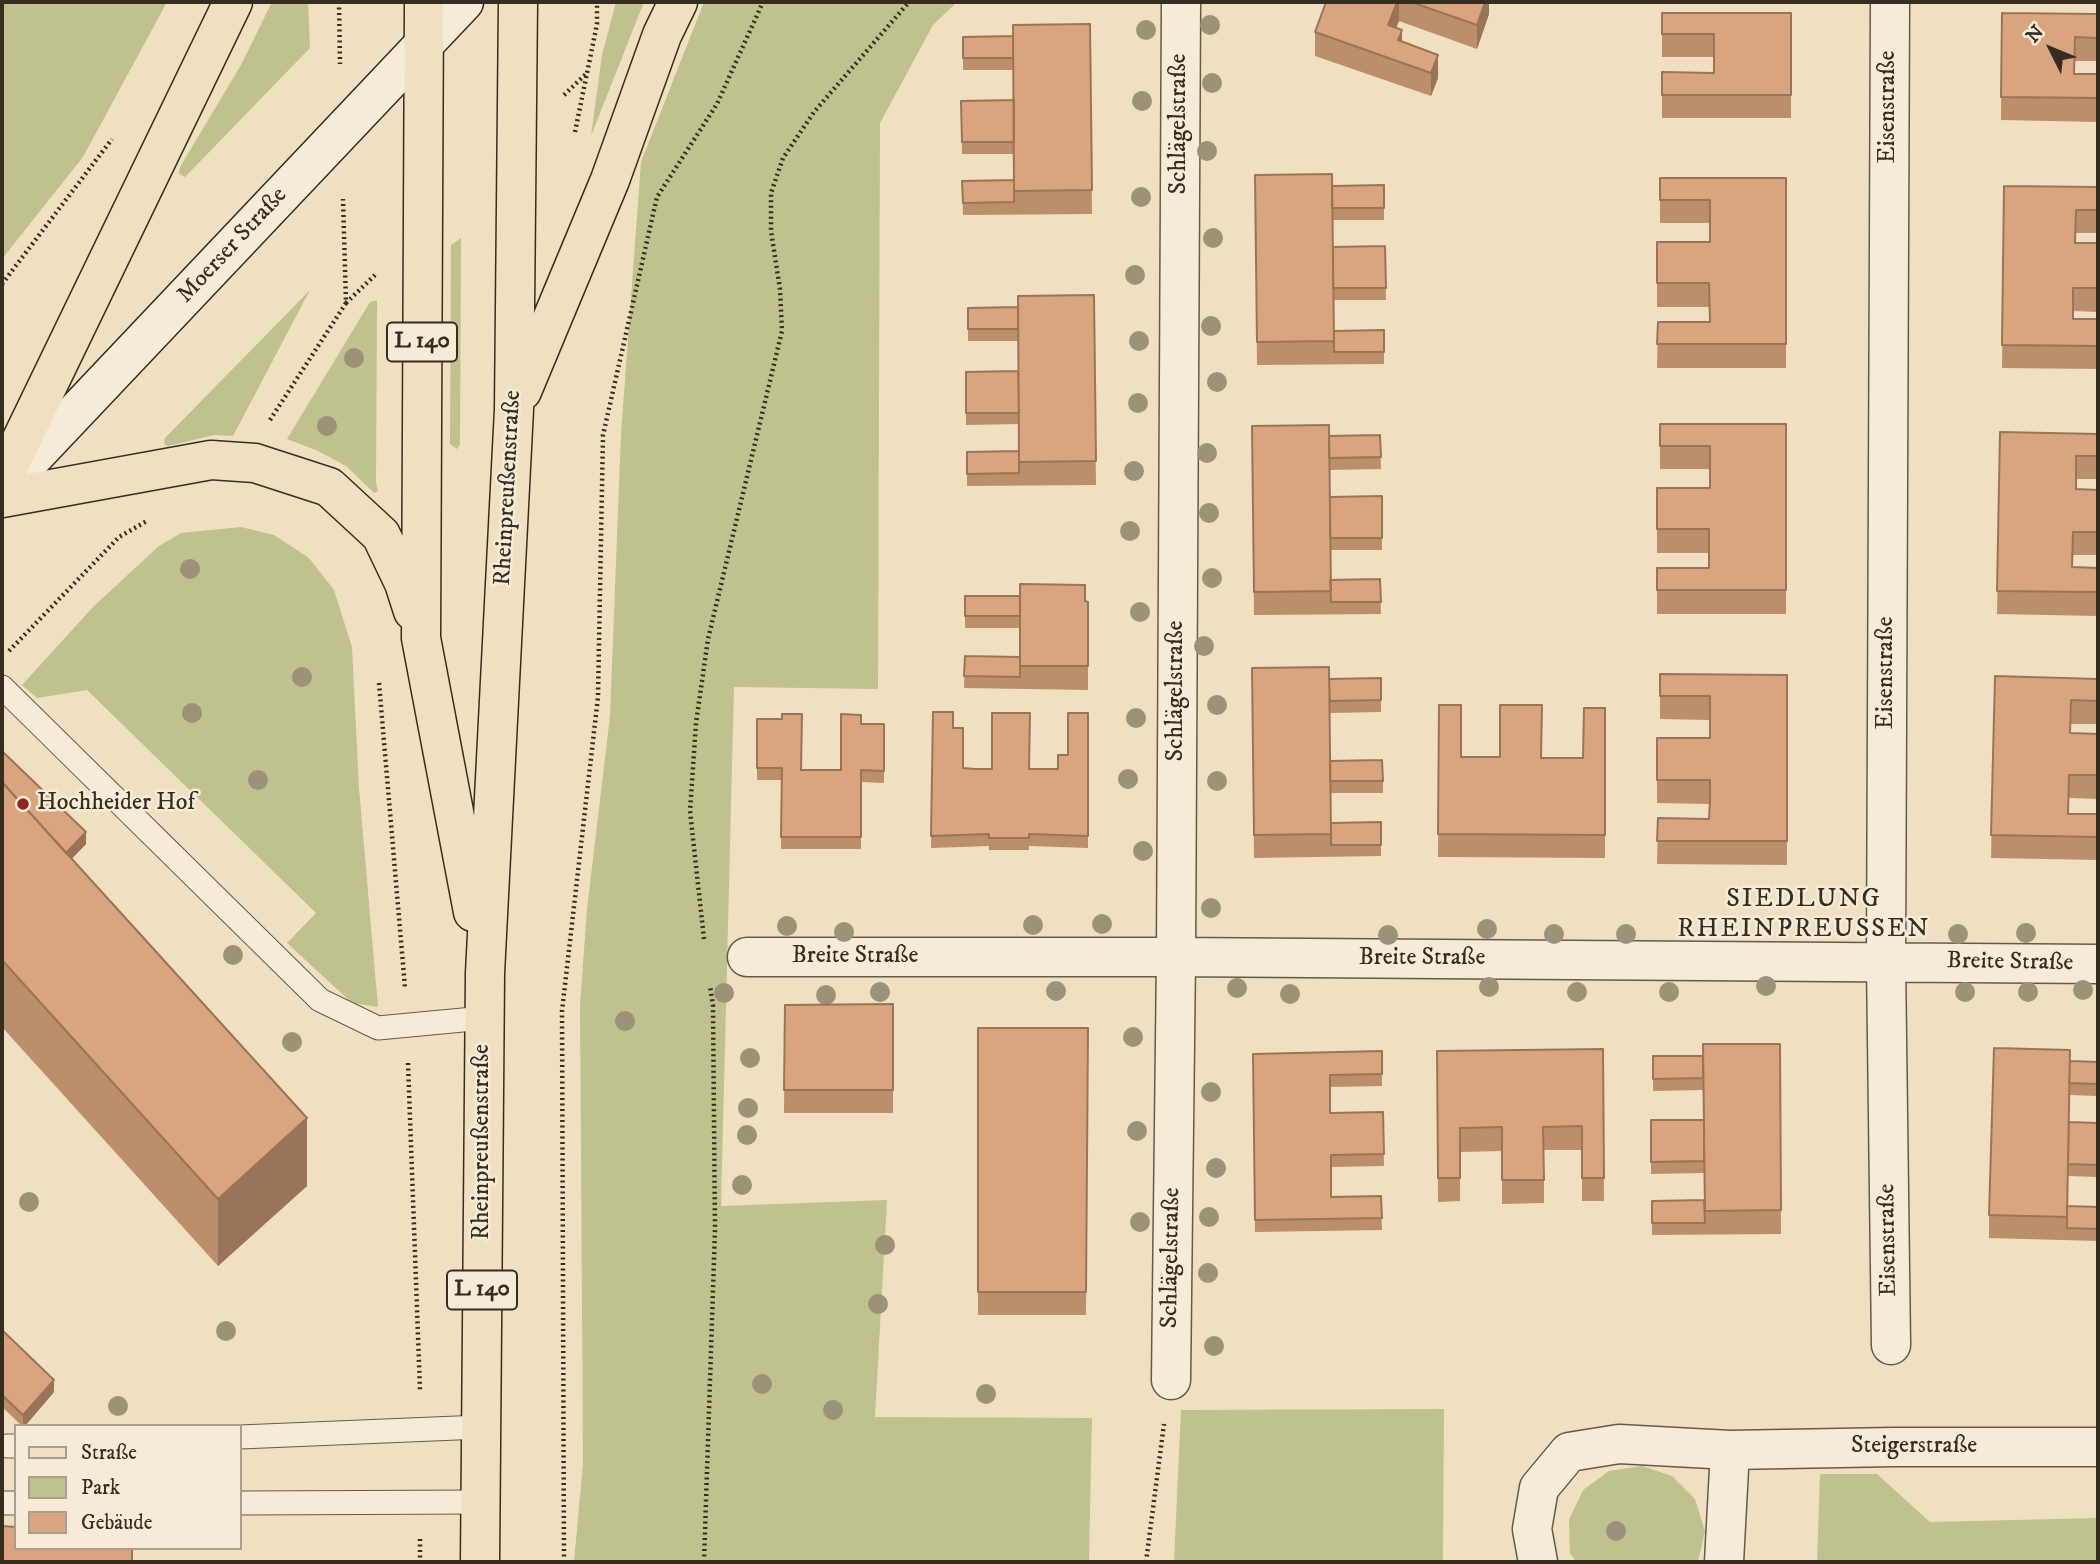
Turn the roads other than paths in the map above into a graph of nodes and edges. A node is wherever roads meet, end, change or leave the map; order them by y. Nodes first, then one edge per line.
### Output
1 (233, 2) edge
2 (424, 2) edge
3 (464, 2) edge
4 (518, 2) edge
5 (678, 2) edge
6 (1181, 2) edge
7 (1890, 2) edge
8 (422, 46) junction
9 (514, 409) junction
10 (2, 480) edge
11 (2, 490) edge
12 (2, 499) edge
13 (421, 638) junction
14 (2, 687) edge
15 (747, 957) dead end
16 (1176, 957) junction
17 (1886, 962) junction
18 (2098, 964) edge
19 (485, 973) junction
20 (484, 1018) junction
21 (1891, 1345) dead end
22 (1171, 1380) road end
23 (481, 1427) junction
24 (242, 1437) edge
25 (2098, 1447) edge
26 (1730, 1450) junction
27 (481, 1502) junction
28 (242, 1503) edge
29 (480, 1562) edge
30 (1538, 1562) edge
31 (1724, 1562) edge

1 - 10 main road
2 - 8 main road, L 140
3 - 8 street, Moerser Straße
4 - 9 main road, Rheinpreußenstraße / L 140
5 - 9 main road
6 - 16 street, Schlägelstraße
7 - 17 street, Eisenstraße
8 - 11 street, Moerser Straße
8 - 13 main road, Rheinpreußenstraße / L 140
9 - 19 main road, Rheinpreußenstraße / L 140
12 - 13 main road
13 - 19 main road, Rheinpreußenstraße / L 140
14 - 20 lane
15 - 16 street, Breite Straße
16 - 17 street, Breite Straße
16 - 22 street, Schlägelstraße
17 - 18 street, Breite Straße
17 - 21 street, Eisenstraße
19 - 20 main road, Rheinpreußenstraße / L 140
20 - 23 main road, Rheinpreußenstraße / L 140
23 - 24 lane
23 - 27 main road, Rheinpreußenstraße / L 140
25 - 26 street, Steigerstraße
26 - 30 street, Steigerstraße
26 - 31 street
27 - 28 lane
27 - 29 main road, Rheinpreußenstraße / L 140

